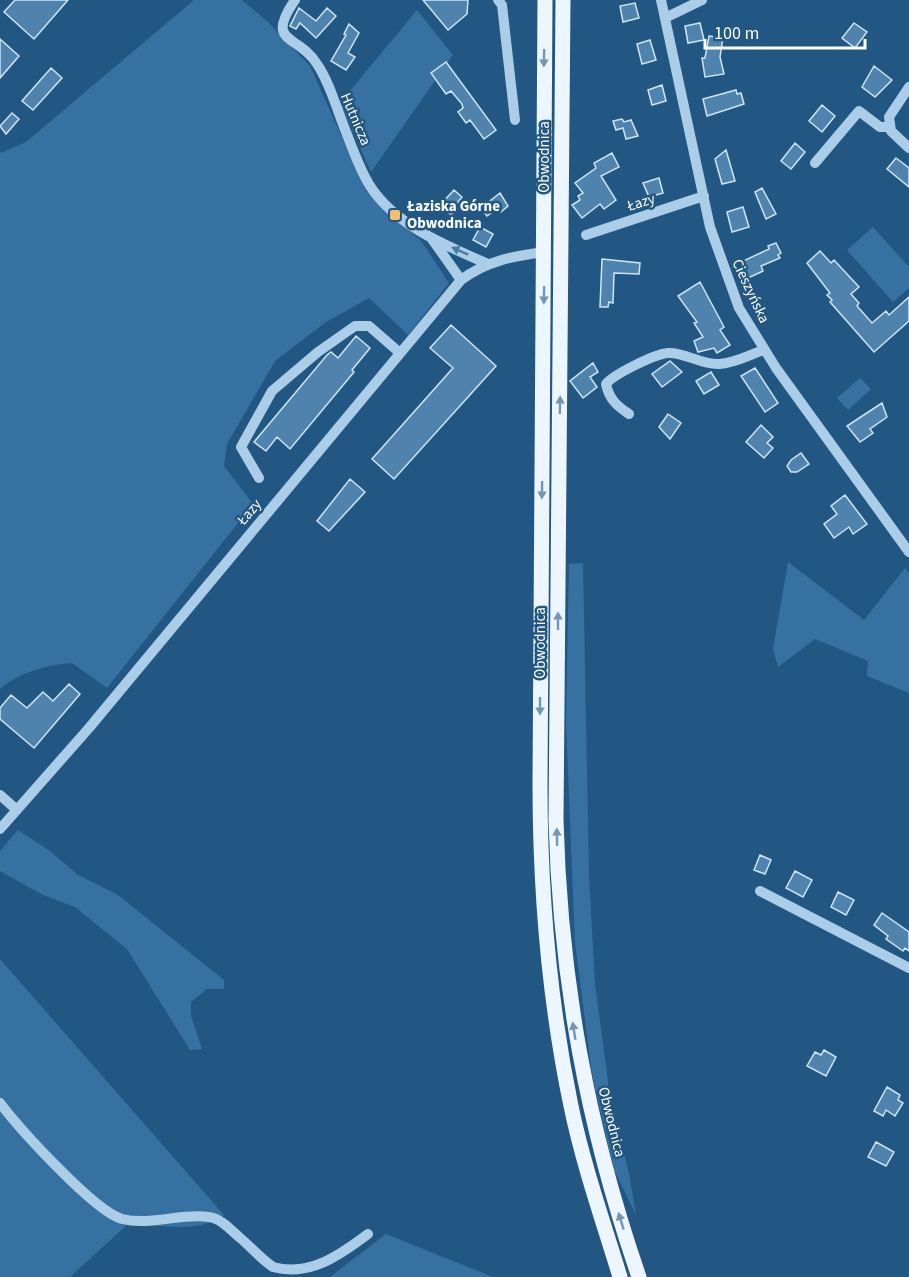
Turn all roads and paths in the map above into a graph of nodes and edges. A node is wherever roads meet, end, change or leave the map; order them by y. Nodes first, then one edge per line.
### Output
1 (295, 0) edge
2 (498, 0) edge
3 (545, 0) edge
4 (563, 0) edge
5 (661, 0) edge
6 (702, 0) edge
7 (665, 18) junction
8 (909, 87) edge
9 (515, 120) dead end
10 (890, 127) junction
11 (909, 147) edge
12 (815, 163) dead end
13 (704, 196) junction
14 (586, 235) dead end
15 (431, 239) junction
16 (544, 252) junction
17 (488, 264) junction
18 (461, 280) junction
19 (764, 350) junction
20 (400, 353) junction
21 (629, 414) dead end
22 (259, 478) dead end
23 (909, 550) edge
24 (0, 795) edge
25 (17, 810) junction
26 (2, 824) edge
27 (760, 891) dead end
28 (909, 968) edge
29 (0, 1103) edge
30 (368, 1234) dead end
31 (620, 1277) edge
32 (639, 1277) edge

1 - 15 street, Hutnicza
2 - 9 street
3 -> 16 main road, Obwodnica
32 -> 4 main road, Obwodnica
5 - 7 street, Cieszyńska
6 - 7 street
7 - 13 street, Cieszyńska
8 - 10 street
10 - 11 street
10 - 12 street
13 - 14 street, Łazy
13 - 19 street, Cieszyńska
17 -> 15 street
15 - 18 street
16 - 17 street, Łazy
16 -> 31 main road, Obwodnica
17 - 18 street, Łazy
18 - 20 street, Łazy
19 - 21 street
19 - 23 street, Cieszyńska
20 - 22 street
20 - 25 street, Łazy
24 - 25 street
25 - 26 street, Łazy
27 - 28 street
29 - 30 street

